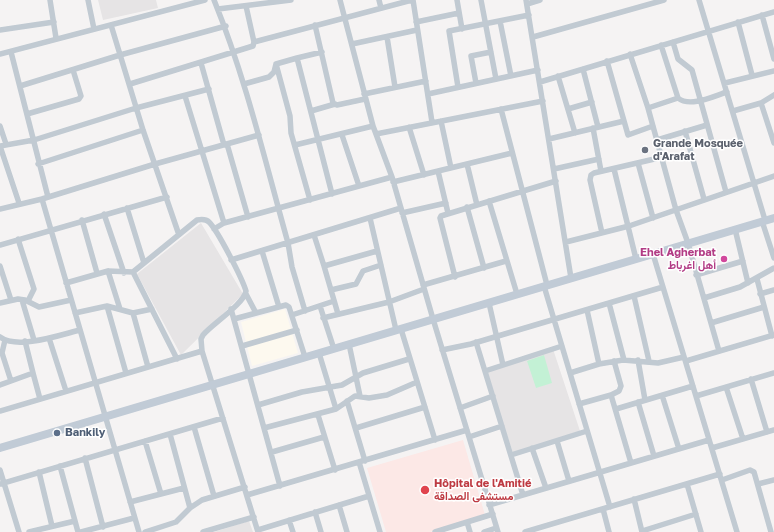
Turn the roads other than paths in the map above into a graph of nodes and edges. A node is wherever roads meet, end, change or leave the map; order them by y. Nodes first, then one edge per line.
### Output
1 (50, 0) edge
2 (88, 0) edge
3 (205, 0) edge
4 (214, 0) edge
5 (291, 0) edge
6 (340, 0) edge
7 (379, 0) edge
8 (412, 0) edge
9 (457, 0) edge
10 (481, 0) edge
11 (540, 0) edge
12 (664, 0) edge
13 (699, 0) edge
14 (272, 1) edge
15 (527, 2) edge
16 (246, 6) junction
17 (380, 8) junction
18 (218, 9) junction
19 (774, 12) edge
20 (459, 13) junction
21 (529, 15) junction
22 (762, 15) junction
23 (345, 17) junction
24 (500, 21) junction
25 (54, 22) junction
26 (416, 22) junction
27 (738, 22) junction
28 (486, 24) junction
29 (111, 25) junction
30 (315, 25) junction
31 (226, 26) junction
32 (94, 29) junction
33 (462, 29) junction
34 (0, 30) edge
35 (417, 30) junction
36 (710, 31) junction
37 (387, 36) junction
38 (533, 37) junction
39 (56, 38) junction
40 (254, 42) junction
41 (673, 42) junction
42 (352, 44) junction
43 (661, 45) junction
44 (11, 52) junction
45 (322, 52) junction
46 (491, 52) junction
47 (235, 53) junction
48 (0, 54) edge
49 (630, 54) junction
50 (120, 55) junction
51 (297, 58) junction
52 (774, 59) edge
53 (607, 62) junction
54 (201, 63) junction
55 (276, 64) junction
56 (583, 69) junction
57 (73, 70) junction
58 (538, 70) junction
59 (774, 71) edge
60 (752, 75) junction
61 (511, 76) junction
62 (558, 76) junction
63 (496, 79) junction
64 (426, 81) junction
65 (540, 82) junction
66 (476, 83) junction
67 (725, 83) junction
68 (130, 84) junction
69 (244, 84) junction
70 (20, 86) junction
71 (458, 87) junction
72 (395, 88) junction
73 (209, 89) junction
74 (727, 92) junction
75 (428, 94) junction
76 (774, 95) edge
77 (185, 96) junction
78 (364, 96) junction
79 (678, 98) junction
80 (700, 100) junction
81 (543, 101) junction
82 (592, 102) junction
83 (761, 103) junction
84 (335, 104) junction
85 (136, 108) junction
86 (648, 108) junction
87 (501, 109) junction
88 (568, 109) junction
89 (311, 111) junction
90 (733, 111) junction
91 (27, 114) junction
92 (774, 118) edge
93 (767, 120) junction
94 (441, 121) junction
95 (624, 121) junction
96 (432, 122) junction
97 (707, 125) junction
98 (0, 126) edge
99 (373, 126) junction
100 (653, 126) junction
101 (409, 127) junction
102 (596, 128) junction
103 (143, 130) junction
104 (685, 131) junction
105 (574, 133) junction
106 (342, 134) junction
107 (376, 134) junction
108 (259, 135) junction
109 (549, 139) junction
110 (34, 140) junction
111 (657, 140) junction
112 (319, 141) junction
113 (774, 143) edge
114 (226, 145) junction
115 (295, 145) junction
116 (2, 146) edge
117 (202, 152) junction
118 (512, 153) junction
119 (662, 157) junction
120 (599, 159) junction
121 (638, 163) junction
122 (38, 164) junction
123 (155, 164) junction
124 (467, 164) junction
125 (452, 168) junction
126 (554, 169) junction
127 (614, 169) junction
128 (438, 171) junction
129 (601, 171) junction
130 (7, 172) junction
131 (0, 174) edge
132 (424, 174) junction
133 (774, 176) edge
134 (392, 179) junction
135 (556, 181) junction
136 (754, 183) junction
137 (359, 186) junction
138 (522, 191) junction
139 (726, 192) junction
140 (332, 194) junction
141 (48, 197) junction
142 (167, 197) junction
143 (42, 199) junction
144 (704, 199) junction
145 (310, 200) junction
146 (489, 201) junction
147 (19, 203) junction
148 (446, 203) junction
149 (477, 205) junction
150 (467, 207) junction
151 (127, 208) junction
152 (278, 208) junction
153 (0, 209) edge
154 (676, 210) junction
155 (401, 211) junction
156 (448, 213) junction
157 (104, 214) junction
158 (248, 216) junction
159 (370, 218) junction
160 (653, 218) junction
161 (774, 218) edge
162 (82, 220) junction
163 (763, 221) junction
164 (224, 224) junction
165 (629, 226) junction
166 (214, 229) junction
167 (734, 229) junction
168 (50, 230) junction
169 (602, 233) junction
170 (179, 235) junction
171 (314, 235) junction
172 (18, 239) junction
173 (566, 242) junction
174 (288, 243) junction
175 (688, 243) junction
176 (0, 245) edge
177 (262, 251) junction
178 (378, 251) junction
179 (653, 254) junction
180 (774, 258) edge
181 (636, 259) junction
182 (231, 260) junction
183 (506, 261) junction
184 (743, 261) junction
185 (144, 263) junction
186 (381, 265) junction
187 (0, 266) edge
188 (324, 266) junction
189 (484, 268) junction
190 (774, 268) edge
191 (108, 271) junction
192 (133, 272) junction
193 (97, 273) junction
194 (124, 273) junction
195 (696, 275) junction
196 (455, 277) junction
197 (571, 278) junction
198 (757, 279) junction
199 (66, 283) junction
200 (748, 283) junction
201 (545, 286) junction
202 (424, 287) junction
203 (663, 287) junction
204 (331, 290) junction
205 (774, 290) edge
206 (246, 294) junction
207 (517, 294) junction
208 (760, 294) junction
209 (634, 296) junction
210 (704, 298) junction
211 (11, 300) junction
212 (71, 300) junction
213 (25, 301) junction
214 (334, 301) junction
215 (389, 302) junction
216 (0, 303) edge
217 (489, 303) junction
218 (609, 303) junction
219 (107, 306) junction
220 (320, 306) junction
221 (764, 306) junction
222 (279, 307) junction
223 (120, 309) junction
224 (152, 309) junction
225 (231, 309) junction
226 (587, 310) junction
227 (305, 311) junction
228 (75, 313) junction
229 (133, 313) junction
230 (256, 313) junction
231 (338, 314) junction
232 (292, 315) junction
233 (323, 318) junction
234 (234, 319) junction
235 (433, 319) junction
236 (554, 319) junction
237 (711, 323) junction
238 (80, 330) junction
239 (297, 330) junction
240 (398, 330) junction
241 (497, 336) junction
242 (773, 336) edge
243 (2, 338) edge
244 (49, 338) junction
245 (34, 340) junction
246 (24, 341) junction
247 (476, 342) junction
248 (349, 344) junction
249 (242, 346) junction
250 (562, 346) junction
251 (334, 349) junction
252 (442, 350) junction
253 (719, 351) junction
254 (202, 352) junction
255 (319, 353) junction
256 (305, 357) junction
257 (177, 359) junction
258 (409, 359) junction
259 (685, 359) junction
260 (624, 360) junction
261 (638, 360) junction
262 (614, 361) junction
263 (649, 361) junction
264 (599, 364) junction
265 (503, 365) junction
266 (148, 367) junction
267 (485, 371) junction
268 (33, 373) junction
269 (570, 373) junction
270 (774, 373) edge
271 (126, 374) junction
272 (250, 374) junction
273 (356, 378) junction
274 (751, 379) junction
275 (11, 381) junction
276 (417, 382) junction
277 (95, 383) junction
278 (0, 385) edge
279 (212, 385) junction
280 (693, 386) junction
281 (329, 387) junction
282 (726, 387) junction
283 (66, 391) junction
284 (611, 395) junction
285 (662, 395) junction
286 (360, 396) junction
287 (493, 396) junction
288 (696, 396) junction
289 (40, 399) junction
290 (645, 400) junction
291 (347, 401) junction
292 (638, 402) junction
293 (579, 404) junction
294 (258, 405) junction
295 (425, 407) junction
296 (460, 408) junction
297 (336, 409) junction
298 (616, 409) junction
299 (0, 411) edge
300 (318, 415) junction
301 (105, 416) junction
302 (224, 418) junction
303 (502, 426) junction
304 (194, 427) junction
305 (264, 428) junction
306 (356, 428) junction
307 (467, 430) junction
308 (774, 430) edge
309 (587, 431) junction
310 (767, 432) junction
311 (170, 434) junction
312 (324, 437) junction
313 (468, 437) junction
314 (743, 439) junction
315 (435, 440) junction
316 (709, 440) junction
317 (145, 441) junction
318 (557, 441) junction
319 (0, 448) edge
320 (532, 448) junction
321 (712, 448) junction
322 (115, 449) junction
323 (679, 449) junction
324 (272, 452) junction
325 (511, 455) junction
326 (654, 456) junction
327 (85, 458) junction
328 (365, 461) junction
329 (359, 462) junction
330 (631, 463) junction
331 (60, 466) junction
332 (0, 470) edge
333 (335, 470) junction
334 (39, 472) junction
335 (599, 472) junction
336 (721, 477) junction
337 (774, 480) edge
338 (569, 481) junction
339 (2, 483) edge
340 (687, 484) junction
341 (758, 484) junction
342 (280, 486) junction
343 (245, 487) junction
344 (184, 488) junction
345 (546, 488) junction
346 (161, 494) junction
347 (247, 495) junction
348 (523, 495) junction
349 (214, 496) junction
350 (369, 496) junction
351 (634, 499) junction
352 (130, 502) junction
353 (339, 505) junction
354 (489, 505) junction
355 (610, 507) junction
356 (190, 508) junction
357 (602, 509) junction
358 (315, 512) junction
359 (493, 514) junction
360 (696, 514) junction
361 (254, 517) junction
362 (134, 518) junction
363 (289, 520) junction
364 (75, 521) junction
365 (467, 522) junction
366 (52, 526) junction
367 (103, 527) junction
368 (497, 530) edge
369 (258, 531) edge
370 (534, 531) edge
371 (642, 531) edge
372 (19, 532) edge
373 (30, 532) edge
374 (78, 532) edge
375 (81, 532) edge
376 (139, 532) edge
377 (145, 532) edge
378 (203, 532) edge
379 (293, 532) edge
380 (320, 532) edge
381 (347, 532) edge
382 (380, 532) edge
383 (435, 532) edge
384 (470, 532) edge
385 (484, 532) edge
386 (525, 532) edge
387 (609, 532) edge
388 (701, 532) edge
389 (737, 532) edge
390 (771, 532) edge

1 - 25 street
2 - 32 street
3 - 29 street
4 - 18 street
5 - 14 street
6 - 23 street
7 - 17 street
8 - 17 street
8 - 26 street
9 - 20 street
10 - 28 street
11 - 15 street
12 - 38 street
13 - 36 street
14 - 16 street
15 - 21 street
16 - 18 street
16 - 40 street
17 - 23 street
18 - 31 street
19 - 22 street
20 - 26 street
20 - 33 street
21 - 24 street
21 - 38 street
22 - 27 street
22 - 52 street
23 - 30 street
23 - 42 street
24 - 28 street
24 - 61 street
25 - 34 street
25 - 39 street
26 - 35 street
27 - 36 street
27 - 60 street
28 - 33 street
28 - 46 street
29 - 32 street
29 - 50 street
30 - 40 street
30 - 45 street
31 - 47 street
31 - 50 street
32 - 39 street
33 - 71 street
35 - 37 street
35 - 64 street
36 - 41 street
36 - 67 street
37 - 42 street
37 - 72 street
38 - 58 street
39 - 44 street
40 - 47 street
41 - 43 street
41 - 80 street
42 - 78 street
43 - 49 street
43 - 79 street
44 - 48 street
44 - 70 street
45 - 51 street
45 - 84 street
46 - 63 street
46 - 66 street
47 - 54 street
47 - 69 street
49 - 53 street
49 - 86 street
50 - 57 street
50 - 68 street
51 - 55 street
51 - 89 street
53 - 56 street
53 - 95 street
54 - 68 street
54 - 73 street
55 - 69 street
55 - 115 street
56 - 62 street
56 - 82 street
57 - 70 street
57 - 91 street
58 - 61 street
58 - 65 street
59 - 60 street
60 - 67 street
61 - 63 street
62 - 65 street
62 - 88 street
63 - 66 street
64 - 72 street
64 - 75 street
65 - 81 street
66 - 71 street
67 - 74 street
68 - 85 street
69 - 108 street
70 - 91 street
71 - 75 street
72 - 78 street
73 - 77 street
73 - 114 street
74 - 80 street
74 - 90 street
75 - 96 street
76 - 83 street
77 - 85 street
77 - 117 street
78 - 84 street
78 - 99 street
79 - 80 street
79 - 86 street
80 - 97 street
81 - 87 street
81 - 109 street
82 - 88 street
82 - 102 street
83 - 90 street
83 - 93 street
84 - 89 street
85 - 103 street
85 - 110 street
86 - 100 street
87 - 94 street
87 - 118 street
88 - 105 street
89 - 112 street
90 - 136 street
91 - 110 street
92 - 93 street
93 - 113 street
94 - 96 street
94 - 125 street
95 - 100 street
95 - 102 street
96 - 101 street
97 - 104 street
97 - 139 street
98 - 116 street
99 - 106 street
99 - 107 street
100 - 111 street
101 - 107 street
101 - 132 street
102 - 105 street
102 - 120 street
103 - 122 street
103 - 123 street
104 - 111 street
104 - 144 street
105 - 109 street
106 - 112 street
106 - 137 street
107 - 134 street
108 - 114 street
108 - 152 street
109 - 126 street
110 - 116 street
110 - 122 street
111 - 119 street
112 - 115 street
112 - 140 street
114 - 117 street
114 - 158 street
115 - 145 street
116 - 130 street
117 - 123 street
117 - 164 street
118 - 124 street
118 - 138 street
119 - 121 street
119 - 154 street
120 - 126 street
120 - 129 street
121 - 127 street
121 - 160 street
122 - 141 street
123 - 141 street
123 - 142 street
124 - 125 street
124 - 149 street
125 - 128 street
126 - 135 street
127 - 129 street
127 - 165 street
128 - 132 street
128 - 148 street
129 - 169 street
130 - 131 street
130 - 147 street
132 - 134 street
133 - 136 street
134 - 137 street
134 - 155 street
135 - 138 street
135 - 173 street
136 - 139 street
136 - 163 street
137 - 140 street
138 - 146 street
138 - 201 street
139 - 144 street
140 - 145 street
141 - 143 street
142 - 151 street
142 - 170 street
143 - 147 street
143 - 168 street
144 - 154 street
145 - 152 street
146 - 149 street
146 - 183 street
147 - 153 street
148 - 155 street
148 - 156 street
149 - 150 street
150 - 156 street
150 - 189 street
151 - 157 street
151 - 185 street
152 - 158 street
152 - 174 street
154 - 160 street
154 - 175 street
155 - 159 street
155 - 202 street
156 - 196 street
157 - 162 street
157 - 194 street
158 - 164 street
159 - 171 street
159 - 178 street
160 - 165 street
161 - 163 street
162 - 168 street
162 - 193 street
163 - 167 street
163 - 180 street
164 - 166 street
165 - 169 street
165 - 181 street
166 - 170 street
166 - 182 street
167 - 175 street
167 - 184 street
168 - 172 street
168 - 199 street
169 - 173 street
170 - 185 street
171 - 174 street
171 - 188 street
172 - 176 street
172 - 213 street
173 - 197 street
174 - 177 street
174 - 227 street
175 - 179 street
175 - 195 street
177 - 182 street
177 - 222 street
178 - 186 street
178 - 188 street
179 - 181 street
179 - 203 street
181 - 197 street
182 - 206 street
183 - 189 street
183 - 207 street
184 - 195 street
184 - 200 street
185 - 192 street
186 - 204 street
186 - 215 street
187 - 211 street
188 - 204 street
189 - 196 street
190 - 198 street
191 - 193 street
191 - 194 street
191 - 223 street
192 - 194 street
192 - 224 street
193 - 199 street
195 - 210 street
196 - 202 street
197 - 201 street
198 - 200 street
198 - 208 street
199 - 212 street
200 - 210 street
201 - 207 street
201 - 236 street
202 - 215 street
202 - 235 street
203 - 209 street
203 - 259 street
204 - 214 street
205 - 208 street
206 - 225 street
206 - 230 street
207 - 217 street
208 - 221 street
209 - 218 street
209 - 263 street
210 - 237 street
211 - 213 street
211 - 216 street
212 - 213 street
212 - 228 street
213 - 245 street
214 - 220 street
214 - 231 street
215 - 231 street
215 - 240 street
217 - 235 street
217 - 241 street
218 - 226 street
218 - 260 street
219 - 223 street
219 - 228 street
219 - 271 street
220 - 227 street
220 - 233 street
221 - 237 street
221 - 242 street
222 - 230 street
222 - 232 street
223 - 229 street
224 - 229 street
224 - 257 street
225 - 234 street
225 - 254 street
226 - 236 street
226 - 264 street
227 - 232 street
228 - 238 street
229 - 266 street
230 - 234 street
231 - 233 street
232 - 239 street
233 - 251 street
234 - 249 street
235 - 240 street
235 - 252 street
236 - 241 street
236 - 250 street
237 - 253 street
238 - 244 street
238 - 277 street
239 - 249 street
239 - 256 street
240 - 248 street
240 - 258 street
241 - 247 street
241 - 265 street
242 - 253 street
243 - 246 street
243 - 275 street
244 - 245 street
244 - 283 street
245 - 246 street
246 - 268 street
247 - 252 street
247 - 267 street
248 - 251 street
248 - 273 street
249 - 272 street
250 - 265 street
250 - 269 street
251 - 255 street
252 - 296 street
253 - 259 street
254 - 257 street
254 - 279 street
255 - 256 street
255 - 281 street
256 - 272 street
257 - 266 street
258 - 273 street
258 - 276 street
259 - 263 street
259 - 280 street
260 - 261 street
260 - 262 street
261 - 263 street
261 - 290 street
262 - 264 street
262 - 284 street
264 - 269 street
265 - 267 street
266 - 271 street
267 - 287 street
268 - 275 street
268 - 289 street
269 - 293 street
270 - 274 street
271 - 277 street
272 - 279 street
272 - 294 street
273 - 281 street
273 - 286 street
274 - 282 street
274 - 310 street
275 - 278 street
276 - 286 street
276 - 295 street
277 - 283 street
277 - 301 street
279 - 301 street
279 - 302 street
280 - 285 street
280 - 288 street
281 - 294 street
281 - 297 street
282 - 288 street
282 - 314 street
283 - 289 street
284 - 293 street
284 - 298 street
285 - 290 street
285 - 323 street
286 - 291 street
287 - 296 street
287 - 303 street
288 - 316 street
289 - 299 street
290 - 292 street
291 - 297 street
291 - 306 street
292 - 298 street
292 - 326 street
293 - 309 street
294 - 305 street
295 - 306 street
295 - 315 street
296 - 307 street
297 - 300 street
298 - 330 street
300 - 305 street
300 - 312 street
301 - 319 street
301 - 322 street
302 - 304 street
302 - 343 street
303 - 313 street
303 - 325 street
304 - 311 street
304 - 349 street
305 - 324 street
306 - 328 street
307 - 313 street
307 - 315 street
308 - 310 street
309 - 318 street
309 - 335 street
310 - 314 street
311 - 317 street
311 - 344 street
312 - 324 street
312 - 333 street
313 - 354 street
314 - 321 street
315 - 328 street
316 - 321 street
316 - 323 street
317 - 322 street
317 - 346 street
318 - 320 street
318 - 338 street
320 - 325 street
320 - 345 street
321 - 336 street
322 - 327 street
322 - 352 street
323 - 326 street
324 - 342 street
325 - 348 street
326 - 330 street
327 - 331 street
327 - 367 street
328 - 329 street
329 - 333 street
329 - 350 street
330 - 335 street
331 - 334 street
331 - 364 street
332 - 339 street
333 - 342 street
334 - 339 street
334 - 366 street
335 - 338 street
335 - 355 street
336 - 340 street
336 - 341 street
336 - 389 street
337 - 341 street
338 - 345 street
339 - 372 street
340 - 351 street
340 - 360 street
341 - 390 street
342 - 347 street
343 - 347 street
343 - 349 street
344 - 346 street
344 - 356 street
345 - 348 street
346 - 352 street
347 - 361 street
348 - 354 street
349 - 356 street
350 - 353 street
350 - 382 street
351 - 355 street
351 - 371 street
352 - 362 street
353 - 358 street
353 - 381 street
354 - 359 street
355 - 357 street
356 - 377 street
357 - 370 street
357 - 387 street
358 - 363 street
358 - 380 street
359 - 365 street
359 - 368 street
360 - 371 street
360 - 388 street
361 - 369 street
361 - 378 street
362 - 367 street
362 - 376 street
363 - 369 street
363 - 379 street
364 - 366 street
364 - 374 street
365 - 383 street
365 - 384 street
366 - 373 street
367 - 375 street
368 - 385 street
370 - 386 street

